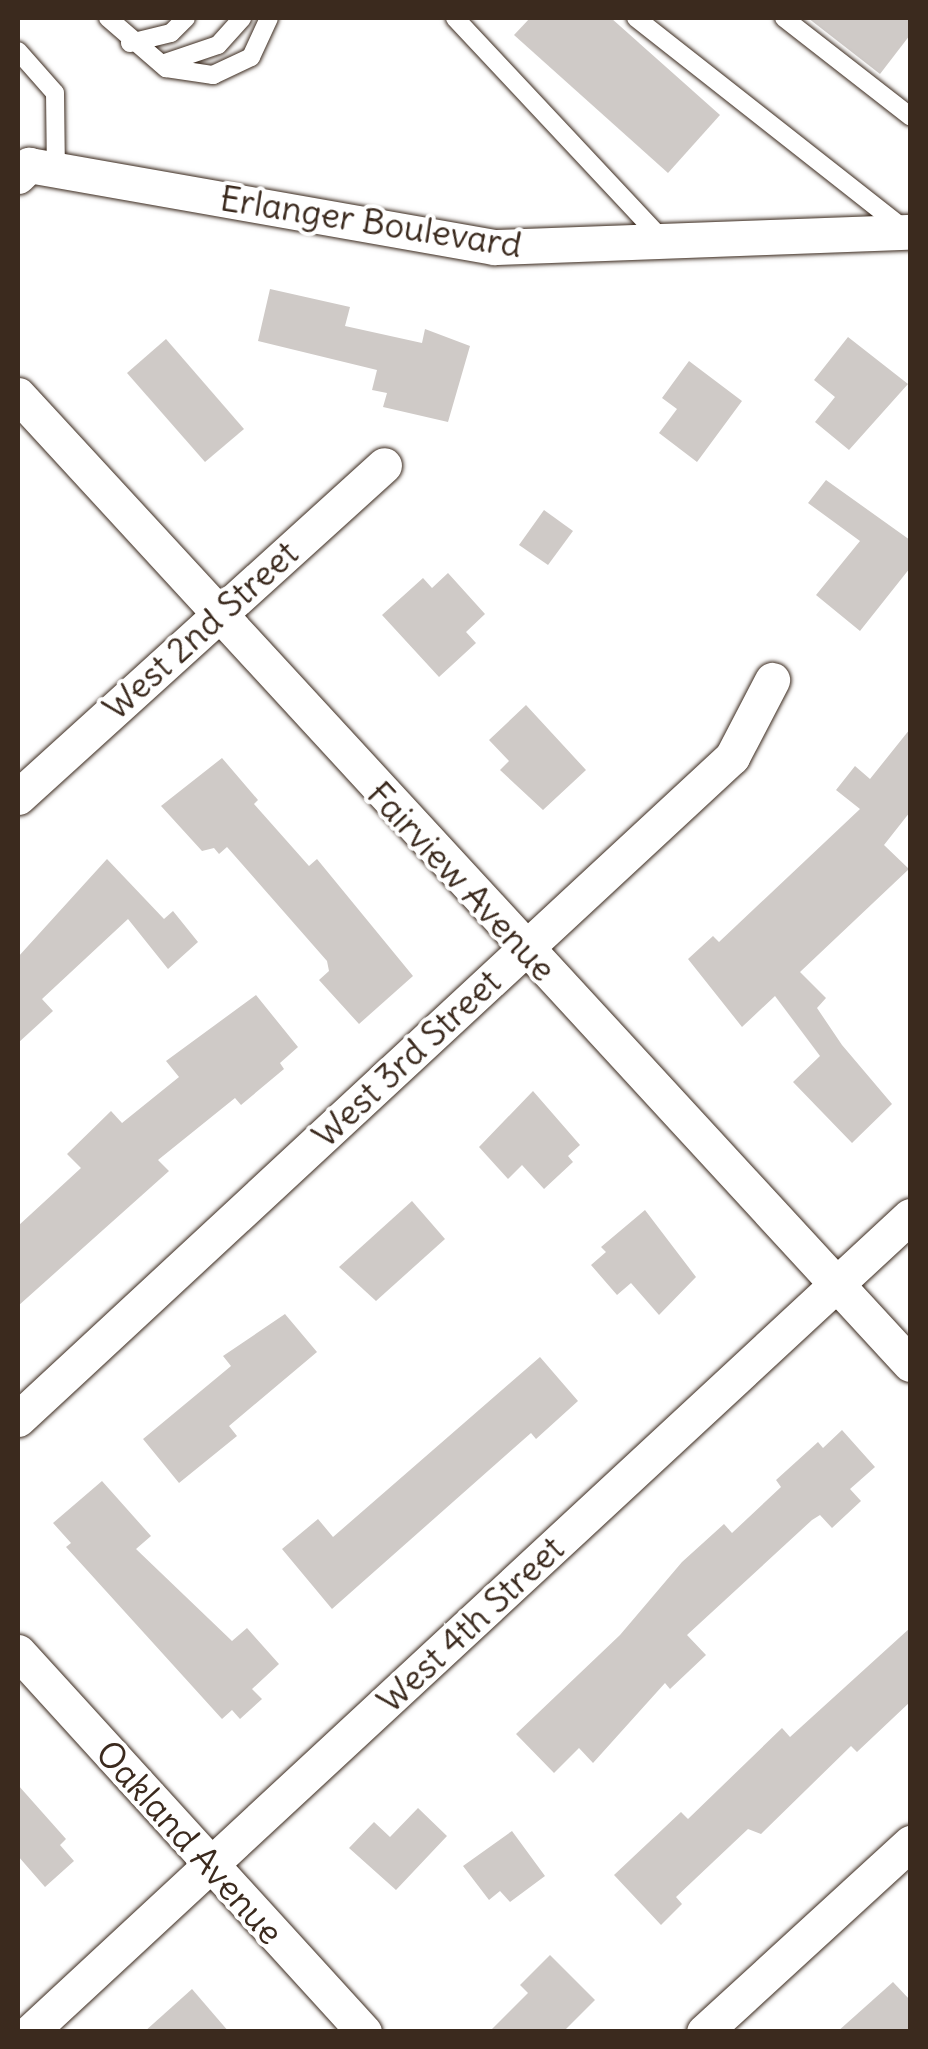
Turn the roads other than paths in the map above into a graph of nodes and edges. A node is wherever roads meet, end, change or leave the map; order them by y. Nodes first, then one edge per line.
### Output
1 (108, 18) edge
2 (186, 18) edge
3 (242, 18) edge
4 (269, 18) edge
5 (456, 18) edge
6 (636, 18) edge
7 (784, 18) edge
8 (130, 42) junction
9 (18, 51) edge
10 (162, 64) junction
11 (910, 116) edge
12 (56, 170) junction
13 (18, 176) edge
14 (909, 232) edge
15 (666, 243) junction
16 (18, 395) edge
17 (384, 465) dead end
18 (215, 614) junction
19 (772, 680) dead end
20 (18, 796) edge
21 (524, 948) junction
22 (910, 1216) edge
23 (836, 1284) junction
24 (910, 1364) edge
25 (18, 1419) edge
26 (18, 1652) edge
27 (910, 1843) edge
28 (210, 1866) junction
29 (30, 2032) edge
30 (364, 2032) edge
31 (704, 2032) edge

1 - 8 lane
2 - 8 lane
3 - 10 lane
4 - 10 lane
5 - 15 lane
6 - 14 lane
7 - 11 lane
8 - 10 lane
9 - 12 lane
12 - 13 street, Erlanger Boulevard
12 - 15 street, Erlanger Boulevard
14 - 15 street, Erlanger Boulevard
16 - 18 street, Fairview Avenue
17 - 18 street, West 2nd Street
18 - 20 street, West 2nd Street
18 - 21 street, Fairview Avenue
19 - 21 street, West 3rd Street
21 - 23 street, Fairview Avenue
21 - 25 street, West 3rd Street
22 - 23 street, West 4th Street
23 - 24 street, Fairview Avenue
23 - 28 street, West 4th Street
26 - 28 street, Oakland Avenue
27 - 31 street
28 - 29 street, West 4th Street
28 - 30 street, Oakland Avenue

